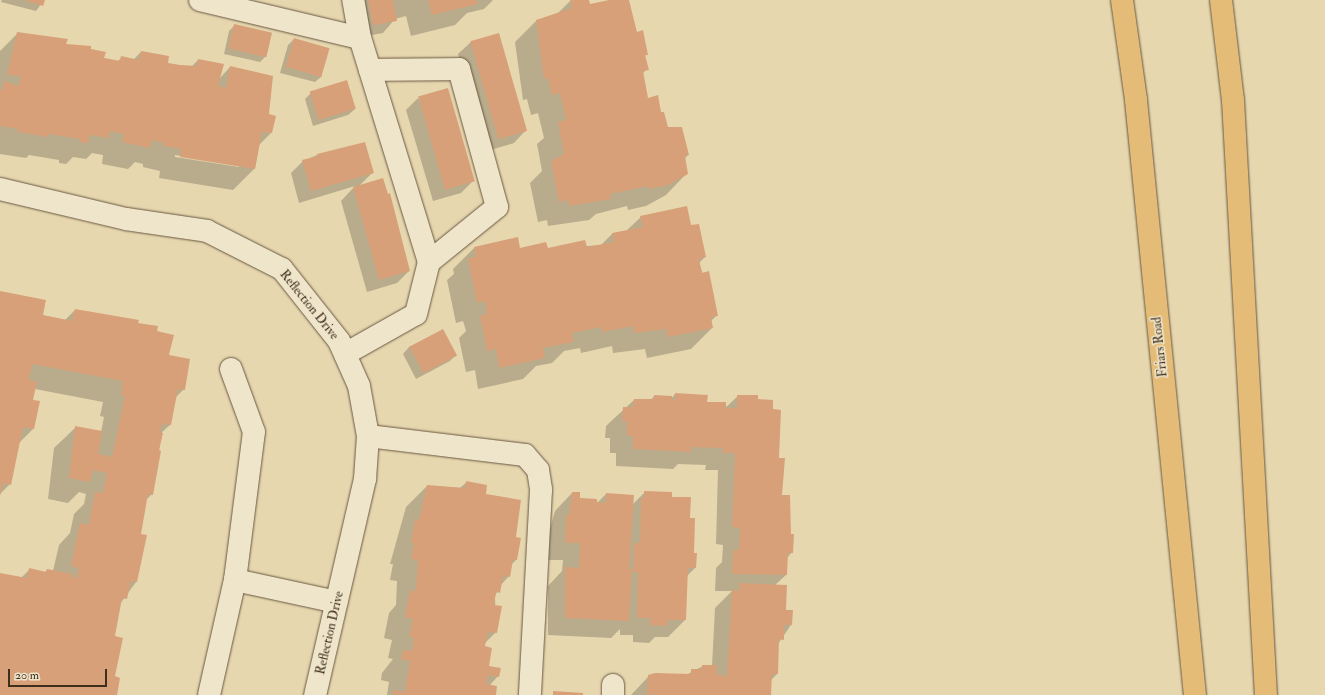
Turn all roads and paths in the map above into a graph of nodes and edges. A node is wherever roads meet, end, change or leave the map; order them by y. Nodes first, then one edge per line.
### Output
1 (200, 0) edge
2 (353, 0) edge
3 (1122, 0) edge
4 (1220, 0) edge
5 (360, 38) junction
6 (370, 70) junction
7 (0, 189) edge
8 (429, 262) junction
9 (344, 354) junction
10 (232, 369) dead end
11 (368, 436) junction
12 (235, 580) junction
13 (337, 602) junction
14 (209, 695) edge
15 (315, 695) edge
16 (530, 695) edge
17 (1195, 695) edge
18 (1266, 695) edge

1 - 5 street
2 - 5 street
3 - 17 main road, Friars Road
4 - 18 main road
5 - 6 street
6 - 8 street
6 - 8 street
7 - 9 street, Reflection Drive
8 - 9 street
9 - 11 street, Reflection Drive
10 - 12 street
11 - 13 street, Reflection Drive
11 - 16 street
12 - 13 street
12 - 14 street
13 - 15 street, Reflection Drive

